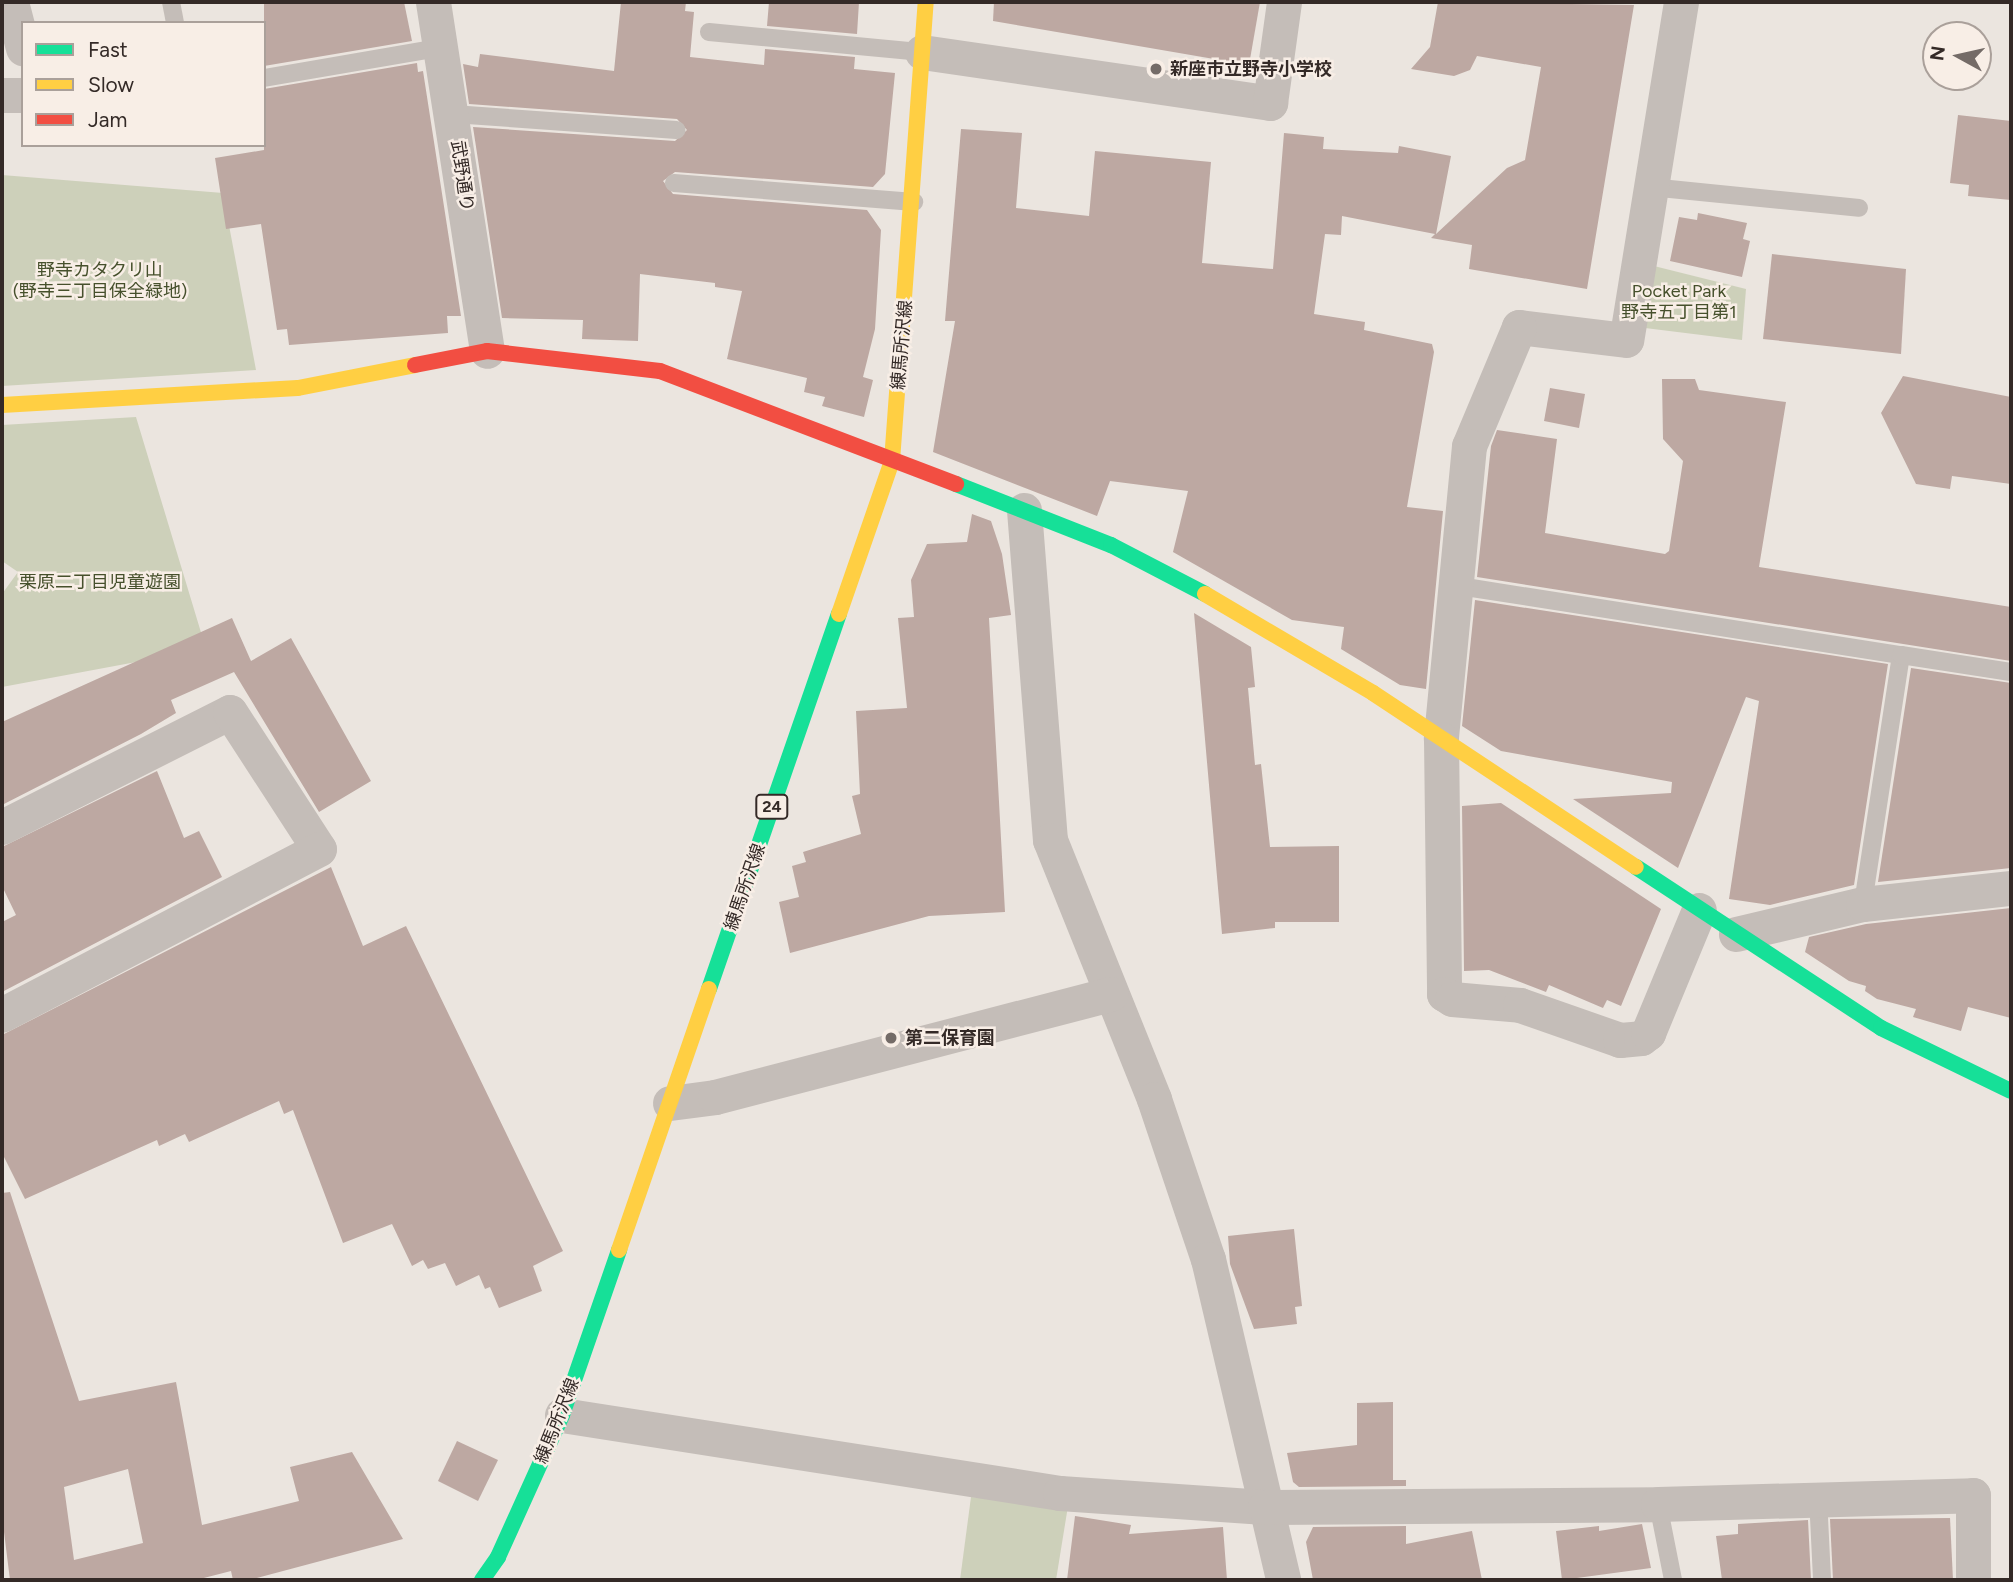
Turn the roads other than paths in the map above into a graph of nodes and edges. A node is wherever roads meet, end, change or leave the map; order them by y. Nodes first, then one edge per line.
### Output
1 (10, 2) edge
2 (171, 2) edge
3 (433, 2) edge
4 (926, 2) edge
5 (1284, 2) edge
6 (1681, 2) edge
7 (176, 21) edge
8 (709, 32) dead end
9 (21, 41) edge
10 (443, 47) junction
11 (922, 52) junction
12 (266, 78) edge
13 (2, 94) edge
14 (21, 95) edge
15 (453, 114) junction
16 (676, 130) dead end
17 (674, 183) dead end
18 (1650, 187) junction
19 (914, 202) junction
20 (1859, 208) dead end
21 (487, 351) junction
22 (2, 405) edge
23 (892, 461) junction
24 (1024, 510) junction
25 (1459, 586) junction
26 (1901, 655) junction
27 (2011, 672) edge
28 (1441, 739) junction
29 (2, 827) edge
30 (2011, 888) edge
31 (1863, 904) junction
32 (1699, 910) junction
33 (1736, 934) junction
34 (1111, 994) junction
35 (2, 1015) edge
36 (2011, 1091) edge
37 (670, 1102) junction
38 (562, 1415) junction
39 (1818, 1497) junction
40 (1658, 1504) junction
41 (1265, 1507) junction
42 (482, 1580) edge
43 (1283, 1580) edge
44 (1673, 1580) edge
45 (1822, 1580) edge
46 (1973, 1580) edge

1 - 9 street
2 - 7 lane
3 - 10 street, 武野通り
4 - 11 street, 練馬所沢線 / 24
5 - 11 street
6 - 18 street
8 - 11 lane
10 - 12 lane
10 - 15 street, 武野通り
11 - 19 street, 練馬所沢線 / 24
13 - 14 street
15 - 16 lane
15 - 21 street, 武野通り
17 - 19 lane
18 - 20 lane
18 - 25 street
19 - 23 street, 練馬所沢線 / 24
21 - 22 street
21 - 23 street
23 - 24 street
23 - 37 street, 練馬所沢線 / 24
24 - 28 street
24 - 34 street
25 - 26 lane
25 - 28 street
26 - 27 lane
26 - 31 lane
28 - 32 street
28 - 32 street
29 - 35 street
30 - 31 street
31 - 33 street
32 - 33 street
33 - 36 street
34 - 37 street
34 - 41 street
37 - 38 street, 練馬所沢線 / 24
38 - 41 street
38 - 42 street, 練馬所沢線 / 24
39 - 40 street
39 - 45 lane
39 - 46 street
40 - 41 street
40 - 44 lane
41 - 43 street

